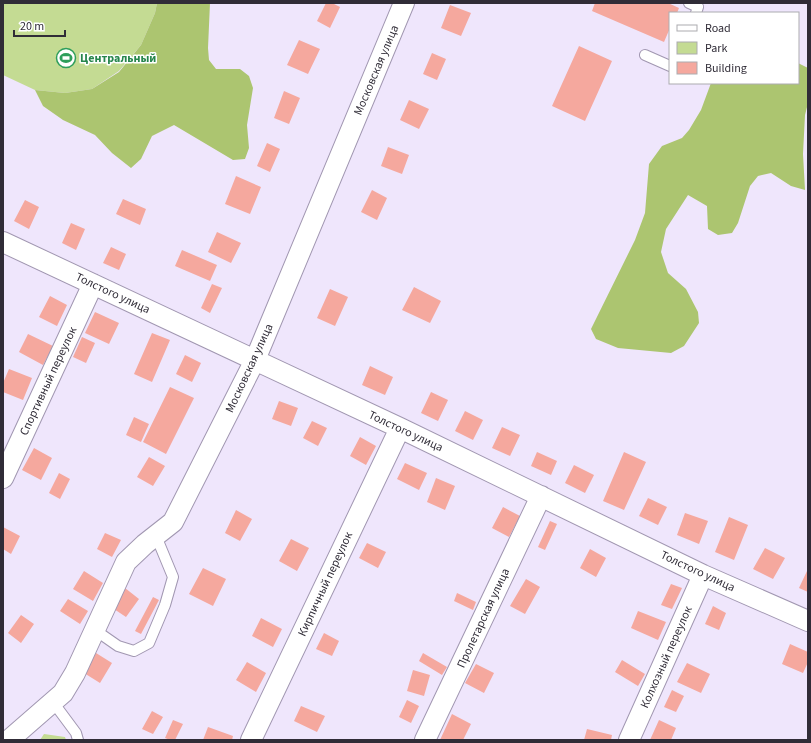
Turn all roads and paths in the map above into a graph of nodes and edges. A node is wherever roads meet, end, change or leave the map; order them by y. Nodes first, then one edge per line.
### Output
1 (404, 3) edge
2 (689, 3) edge
3 (696, 12) edge
4 (645, 55) dead end
5 (669, 66) edge
6 (3, 242) edge
7 (93, 284) junction
8 (255, 360) junction
9 (400, 428) junction
10 (3, 478) edge
11 (541, 496) junction
12 (156, 536) junction
13 (703, 575) junction
14 (808, 621) edge
15 (95, 630) junction
16 (52, 704) junction
17 (9, 740) edge
18 (78, 740) edge
19 (251, 740) edge
20 (426, 740) edge
21 (629, 740) edge

1 - 8 street, Московская улица
2 - 3 lane
4 - 5 lane
6 - 7 street, Толстого улица
7 - 8 street, Толстого улица
7 - 10 street, Спортивный переулок
8 - 9 street, Толстого улица
8 - 12 street, Московская улица
9 - 11 street, Толстого улица
9 - 19 street, Кирпичный переулок
11 - 13 street, Толстого улица
11 - 20 street, Пролетарская улица
12 - 15 street, Московская улица
12 - 15 lane
13 - 14 street, Толстого улица
13 - 21 street, Колхозный переулок
15 - 16 street, Московская улица
16 - 17 street, Московская улица
16 - 18 lane

